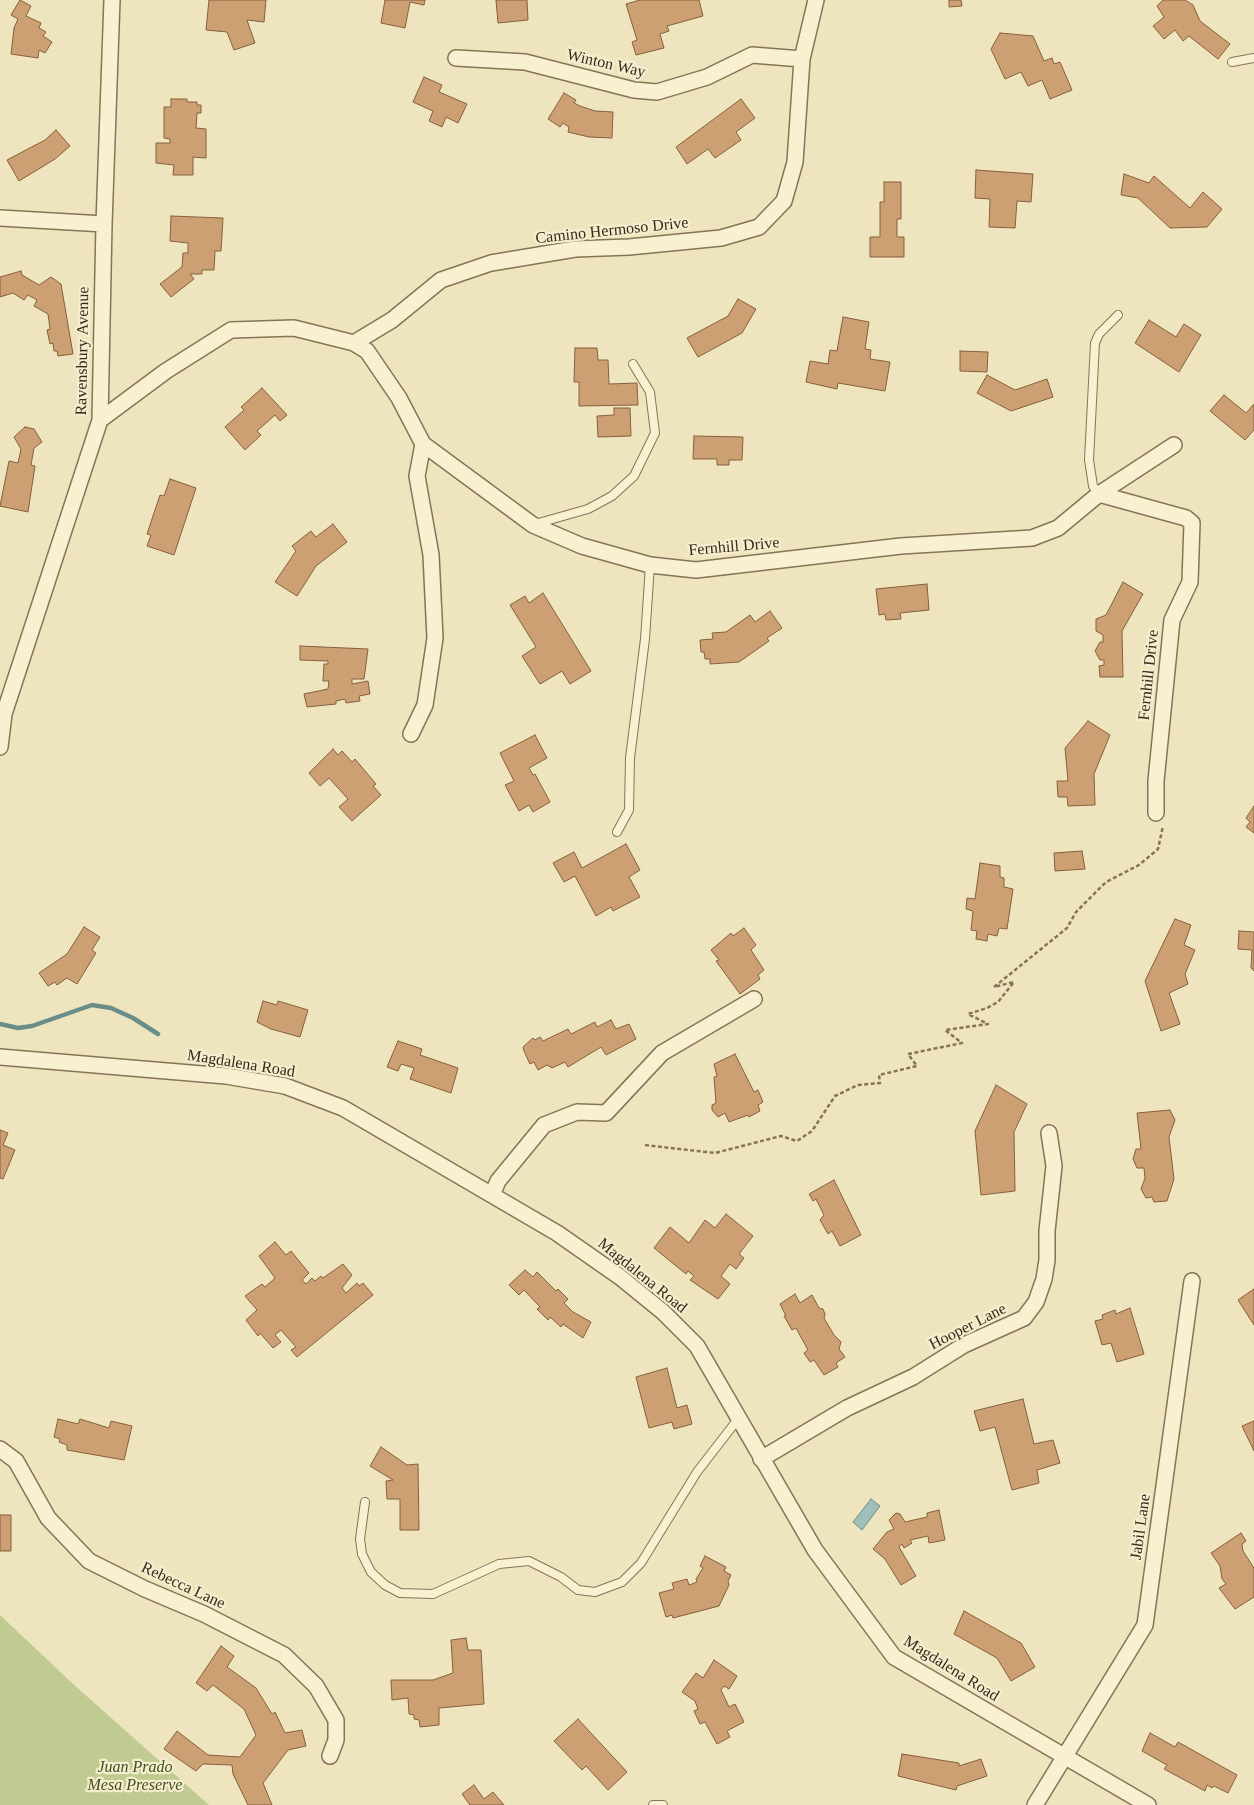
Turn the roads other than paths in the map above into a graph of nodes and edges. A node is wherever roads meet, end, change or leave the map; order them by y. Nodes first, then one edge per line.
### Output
1 (112, 0) edge
2 (816, 0) edge
3 (456, 58) dead end
4 (1254, 58) edge
5 (802, 59) junction
6 (1232, 62) dead end
7 (0, 218) edge
8 (104, 224) junction
9 (1118, 315) dead end
10 (354, 343) junction
11 (633, 364) dead end
12 (100, 420) junction
13 (423, 444) junction
14 (1174, 445) dead end
15 (1099, 494) junction
16 (533, 524) junction
17 (650, 565) junction
18 (2, 714) edge
19 (411, 734) dead end
20 (0, 747) edge
21 (1156, 813) road end
22 (617, 832) dead end
23 (754, 999) dead end
24 (0, 1057) edge
25 (1049, 1134) dead end
26 (492, 1195) junction
27 (1192, 1280) dead end
28 (738, 1419) junction
29 (0, 1449) edge
30 (762, 1459) junction
31 (365, 1502) dead end
32 (330, 1756) dead end
33 (1065, 1758) junction
34 (653, 1805) edge
35 (663, 1805) edge
36 (1035, 1805) edge
37 (1148, 1805) edge

1 - 8 street, Ravensbury Avenue
2 - 5 street, Camino Hermoso Drive
3 - 5 street, Winton Way
4 - 6 lane
5 - 10 street, Camino Hermoso Drive
7 - 8 street
8 - 12 street, Ravensbury Avenue
9 - 15 lane
10 - 12 street
10 - 13 street, Fernhill Drive
11 - 16 lane
12 - 18 street, Ravensbury Avenue
13 - 16 street, Fernhill Drive
13 - 19 street
14 - 15 street, Fernhill Drive
15 - 17 street, Fernhill Drive
15 - 21 street, Fernhill Drive
16 - 17 street, Fernhill Drive
17 - 22 lane
18 - 20 street, Ravensbury Avenue
23 - 26 street
24 - 26 street, Magdalena Road
25 - 30 street, Hooper Lane
26 - 28 street, Magdalena Road
27 - 33 street, Jabil Lane
28 - 30 street, Magdalena Road
28 - 31 lane
29 - 32 street, Rebecca Lane
30 - 33 street, Magdalena Road
33 - 36 street, Jabil Lane
33 - 37 street, Magdalena Road
34 - 35 lane

